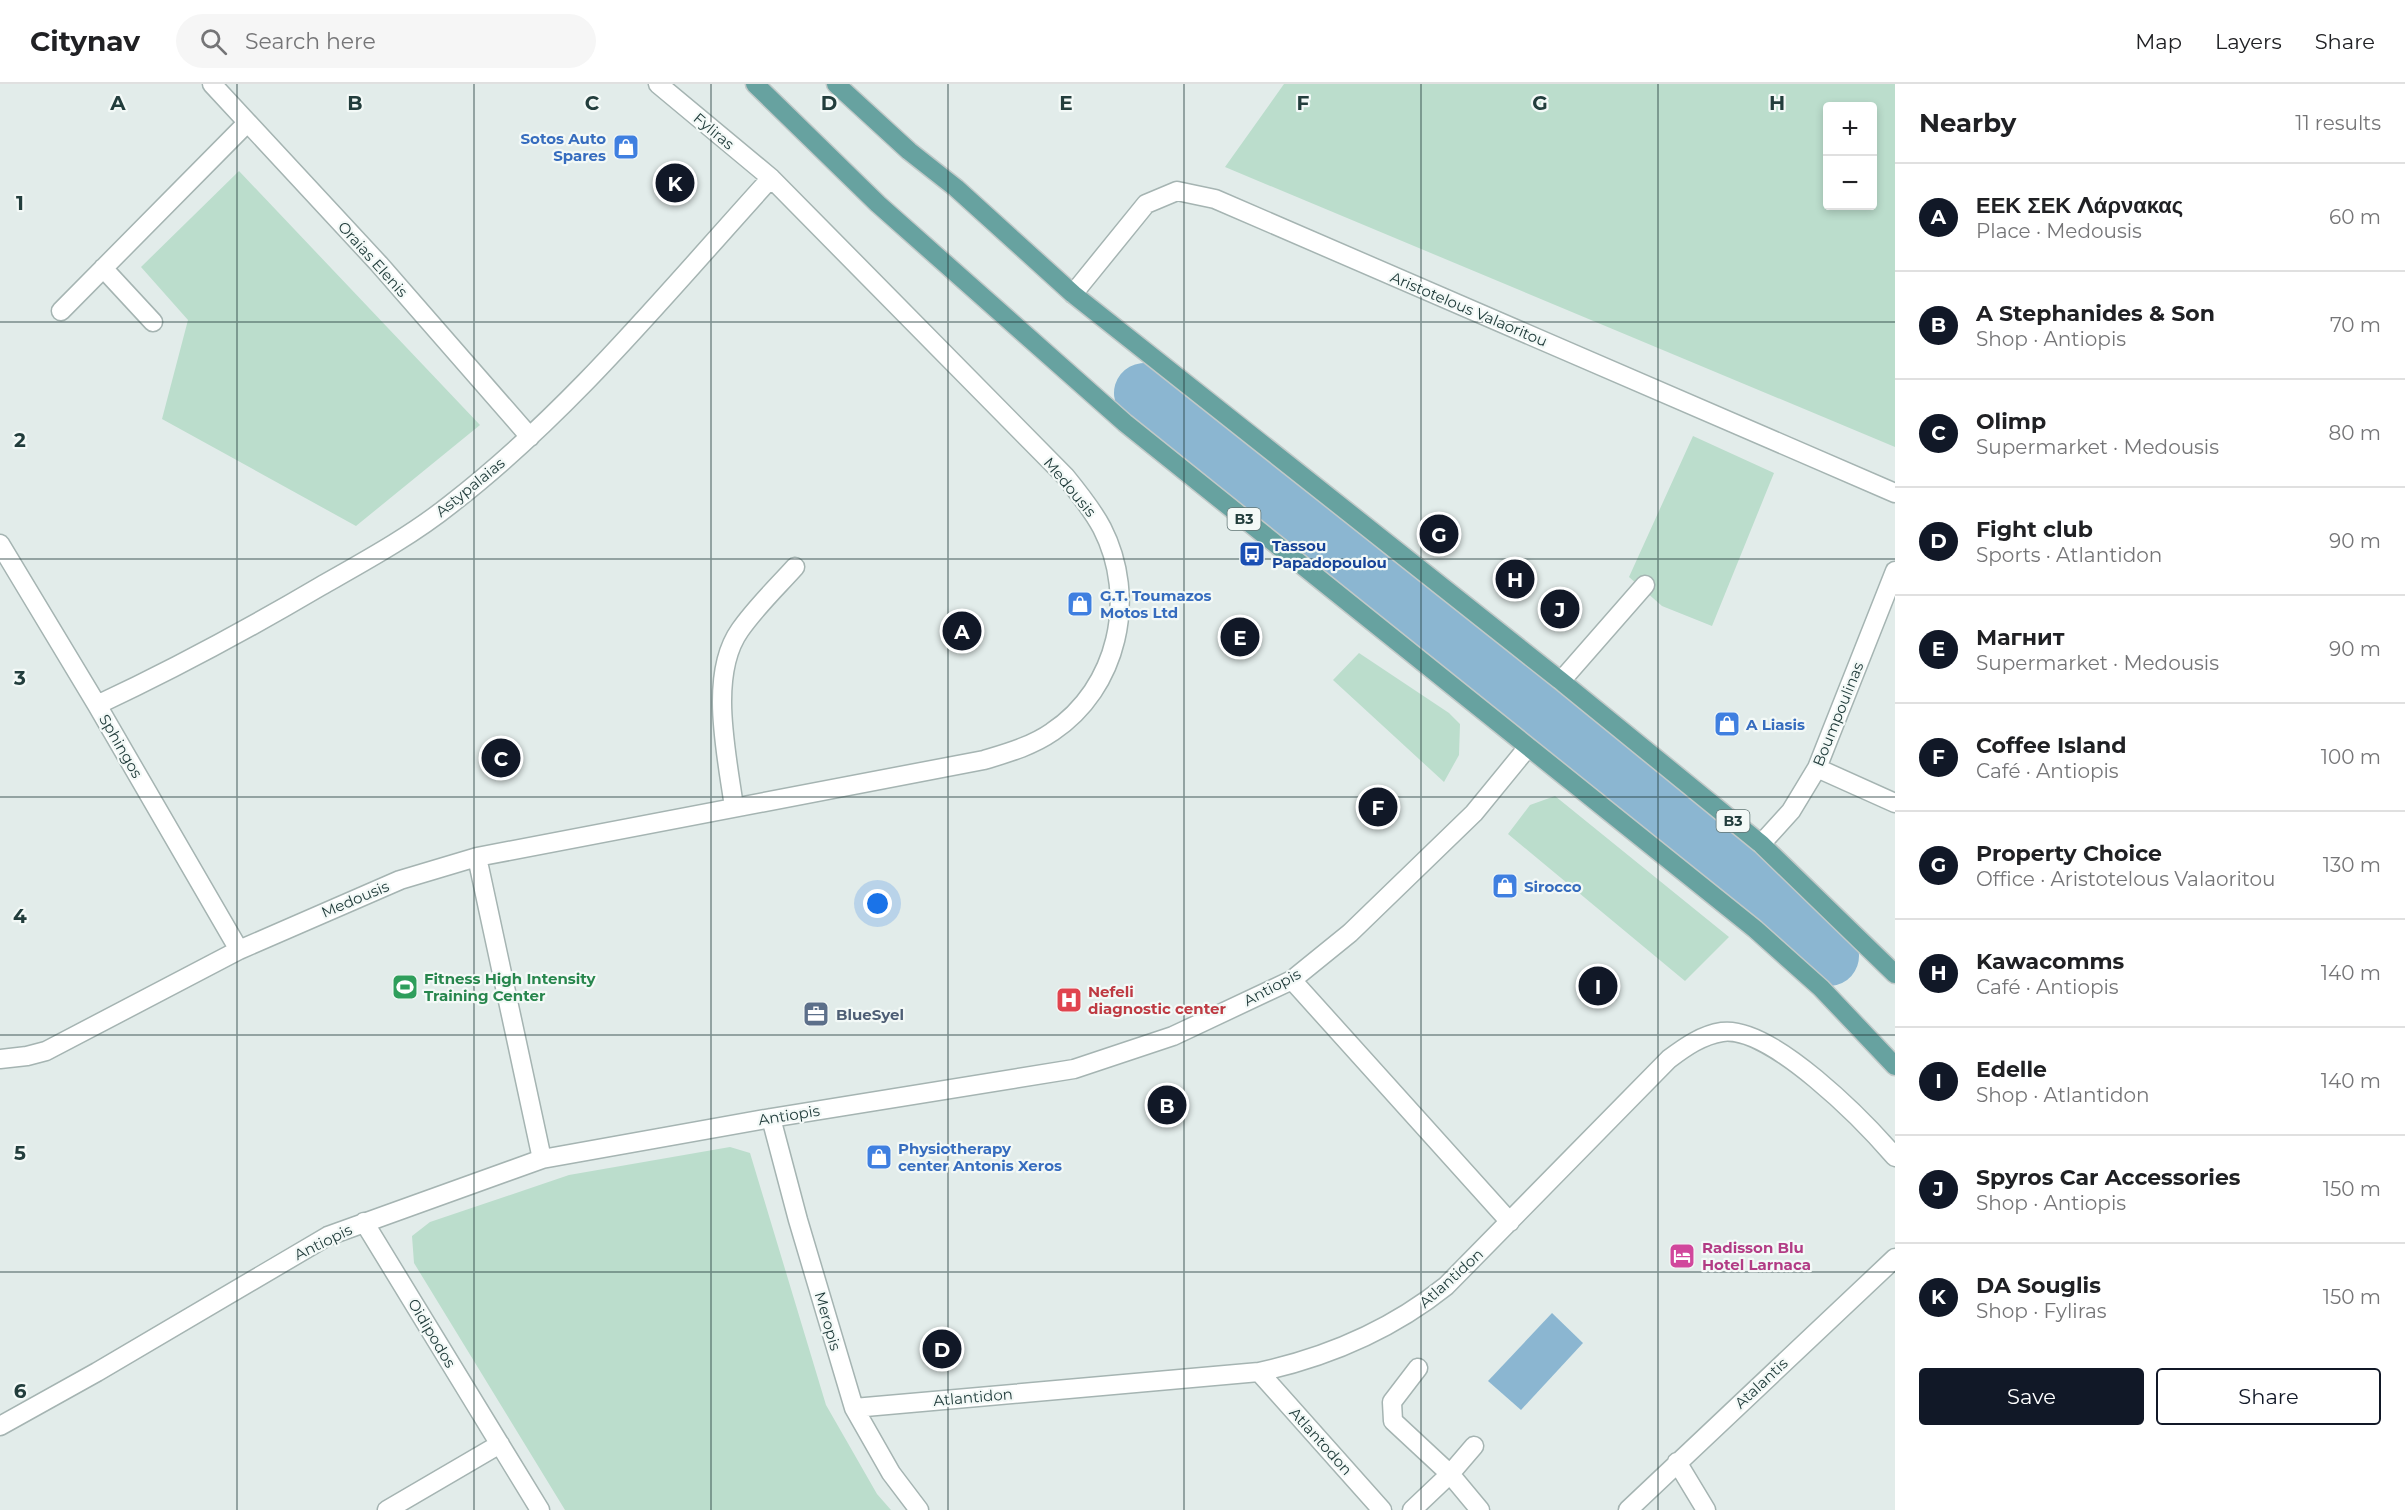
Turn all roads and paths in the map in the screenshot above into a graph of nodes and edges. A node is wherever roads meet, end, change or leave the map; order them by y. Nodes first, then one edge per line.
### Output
1 (212, 84) edge
2 (658, 84) edge
3 (755, 84) edge
4 (836, 84) edge
5 (247, 123) junction
6 (771, 178) junction
7 (103, 268) junction
8 (1073, 294) junction
9 (61, 311) dead end
10 (153, 322) dead end
11 (530, 437) junction
12 (1895, 493) edge
13 (0, 544) edge
14 (795, 567) dead end
15 (1895, 571) edge
16 (1644, 585) dead end
17 (1561, 681) junction
18 (97, 705) junction
19 (1528, 747) junction
20 (1817, 768) junction
21 (1895, 803) edge
22 (734, 807) junction
23 (1761, 844) junction
24 (477, 857) junction
25 (239, 950) junction
26 (1895, 974) edge
27 (1292, 980) junction
28 (0, 1059) edge
29 (1895, 1066) edge
30 (771, 1118) junction
31 (1895, 1157) edge
32 (542, 1159) junction
33 (364, 1222) junction
34 (1510, 1222) junction
35 (1895, 1258) edge
36 (1418, 1368) dead end
37 (1259, 1372) junction
38 (854, 1408) junction
39 (0, 1426) edge
40 (500, 1444) junction
41 (1474, 1446) dead end
42 (1677, 1462) junction
43 (1450, 1474) junction
44 (387, 1510) edge
45 (540, 1510) edge
46 (919, 1510) edge
47 (1382, 1510) edge
48 (1412, 1510) edge
49 (1479, 1510) edge
50 (1628, 1510) edge
51 (1706, 1510) edge

1 - 5 street, Oraias Elenis
2 - 6 street, Fyliras
3 - 19 main road, B3
4 - 8 main road, B3
5 - 7 street
5 - 11 street, Oraias Elenis
6 - 11 street, Astypalaias
6 - 22 street, Medousis
7 - 9 street
7 - 10 street
8 - 12 street, Aristotelous Valaoritou
8 - 17 main road, B3
11 - 18 street, Astypalaias
13 - 18 street, Sphingos
14 - 22 street
15 - 20 street, Boumpoulinas
16 - 17 street
17 - 23 main road, B3
18 - 25 street, Sphingos
19 - 27 street, Antiopis
19 - 29 main road, B3
20 - 21 street
20 - 23 street, Boumpoulinas
22 - 24 street, Medousis
23 - 26 main road, B3
24 - 25 street, Medousis
24 - 32 street
25 - 28 street, Medousis
27 - 30 street, Antiopis
27 - 34 street
30 - 32 street, Antiopis
30 - 38 street, Meropis
31 - 34 street, Atlantidon
32 - 33 street, Antiopis
33 - 39 street, Antiopis
33 - 40 street, Oidipodos
34 - 37 street, Atlantidon
35 - 42 street, Atalantis
36 - 43 street
37 - 38 street, Atlantidon
37 - 47 street, Atlantodon
38 - 46 street, Meropis
40 - 44 street
40 - 45 street, Oidipodos
41 - 43 street
42 - 50 street, Atalantis
42 - 51 street
43 - 48 street
43 - 49 street

